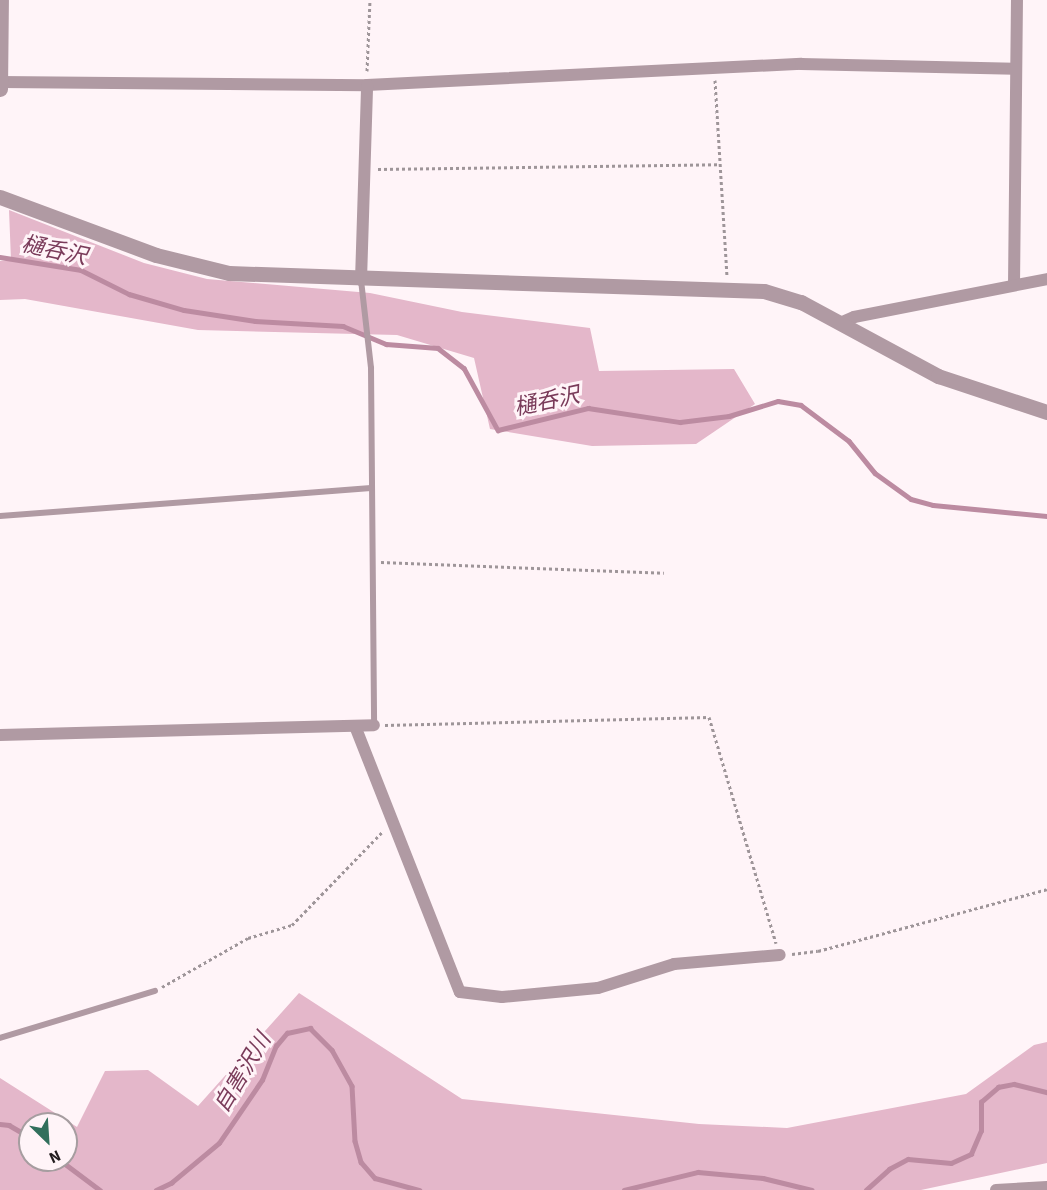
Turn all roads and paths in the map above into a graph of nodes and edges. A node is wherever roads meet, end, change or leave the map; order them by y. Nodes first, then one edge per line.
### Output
1 (1, 0) edge
2 (370, 0) edge
3 (1017, 0) edge
4 (715, 69) junction
5 (1014, 69) junction
6 (0, 82) edge
7 (367, 85) junction
8 (0, 89) edge
9 (720, 164) junction
10 (364, 169) junction
11 (0, 197) edge
12 (1047, 279) edge
13 (361, 280) junction
14 (1014, 285) junction
15 (728, 290) junction
16 (840, 323) junction
17 (1047, 412) edge
18 (371, 488) junction
19 (0, 516) edge
20 (372, 562) junction
21 (664, 573) dead end
22 (374, 725) junction
23 (355, 726) junction
24 (0, 735) edge
25 (393, 821) junction
26 (1047, 889) edge
27 (780, 955) junction
28 (155, 991) joint
29 (0, 1038) edge
30 (1047, 1187) edge
31 (996, 1190) edge

1 - 6 street
2 - 7 path
3 - 5 street
4 - 5 street
4 - 7 street
4 - 9 path
5 - 14 street
6 - 7 street
6 - 8 street
7 - 10 street
9 - 10 path
9 - 15 path
10 - 13 street
11 - 13 street
12 - 14 street
13 - 15 street
13 - 18 lane
14 - 16 street
15 - 16 street
16 - 17 street
18 - 19 lane
18 - 20 lane
20 - 21 path
20 - 22 lane
22 - 23 street
22 - 27 path
23 - 24 street
23 - 25 street
25 - 27 street
25 - 28 path
26 - 27 path
28 - 29 lane
30 - 31 street

